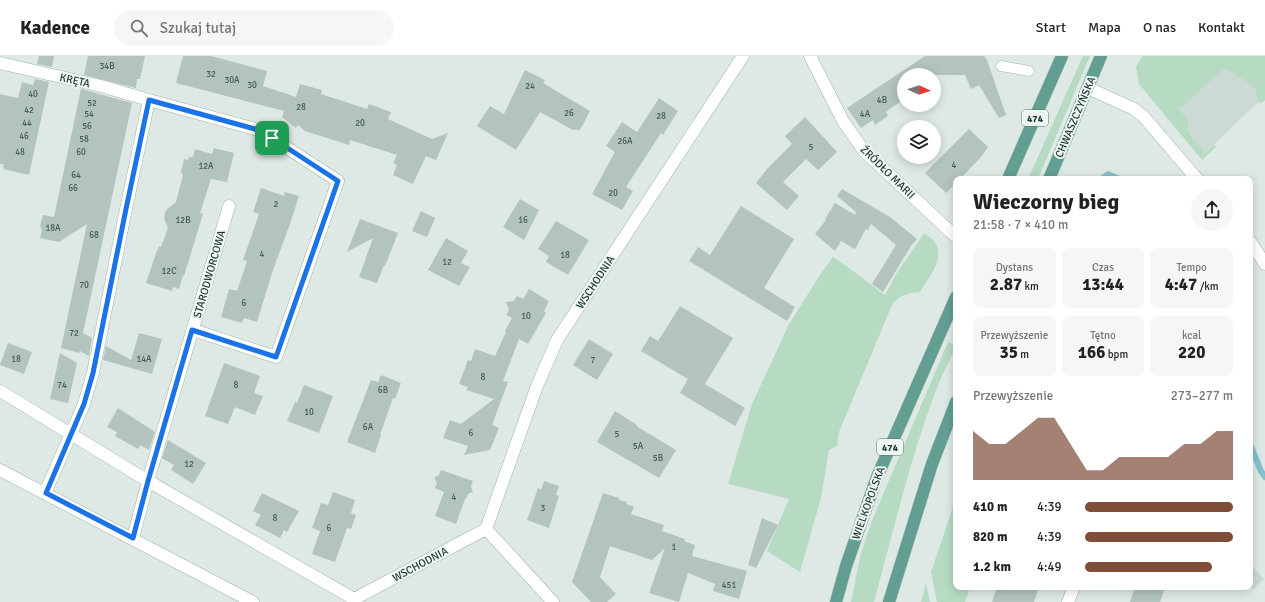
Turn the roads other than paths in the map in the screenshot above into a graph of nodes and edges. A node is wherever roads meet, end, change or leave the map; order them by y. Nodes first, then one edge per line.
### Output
1 (743, 56) edge
2 (810, 56) edge
3 (1062, 56) edge
4 (1101, 56) edge
5 (0, 63) edge
6 (1001, 66) dead end
7 (1029, 72) dead end
8 (1088, 88) junction
9 (149, 100) junction
10 (1009, 176) edge
11 (1050, 176) edge
12 (1194, 176) edge
13 (229, 206) dead end
14 (953, 234) edge
15 (1253, 246) edge
16 (1265, 264) edge
17 (953, 304) edge
18 (192, 330) junction
19 (0, 391) edge
20 (953, 410) edge
21 (70, 434) junction
22 (0, 470) edge
23 (148, 481) junction
24 (46, 493) junction
25 (486, 529) junction
26 (133, 538) junction
27 (1073, 590) edge
28 (354, 601) edge
29 (253, 602) edge
30 (553, 602) edge
31 (836, 602) edge
32 (889, 602) edge
33 (1068, 602) edge

1 - 25 street, WSCHODNIA
2 - 14 street, ŹRÓDŁO MARII
3 - 10 main road, 474
4 - 8 main road, CHWASZCZYŃSKA
5 - 9 street, KRĘTA
6 - 7 lane
8 - 11 main road, CHWASZCZYŃSKA
8 - 12 street
9 - 18 street, KRĘTA
9 - 21 street
13 - 18 street, STARODWORCOWA
15 - 16 street
17 - 31 main road, WIELKOPOLSKA / 474
18 - 23 street, STARODWORCOWA
19 - 21 street
20 - 32 main road
21 - 23 street
21 - 24 street
22 - 24 street
23 - 26 street, STARODWORCOWA
23 - 28 street
24 - 26 street
25 - 28 street, WSCHODNIA
25 - 30 street
26 - 29 street
27 - 33 street

